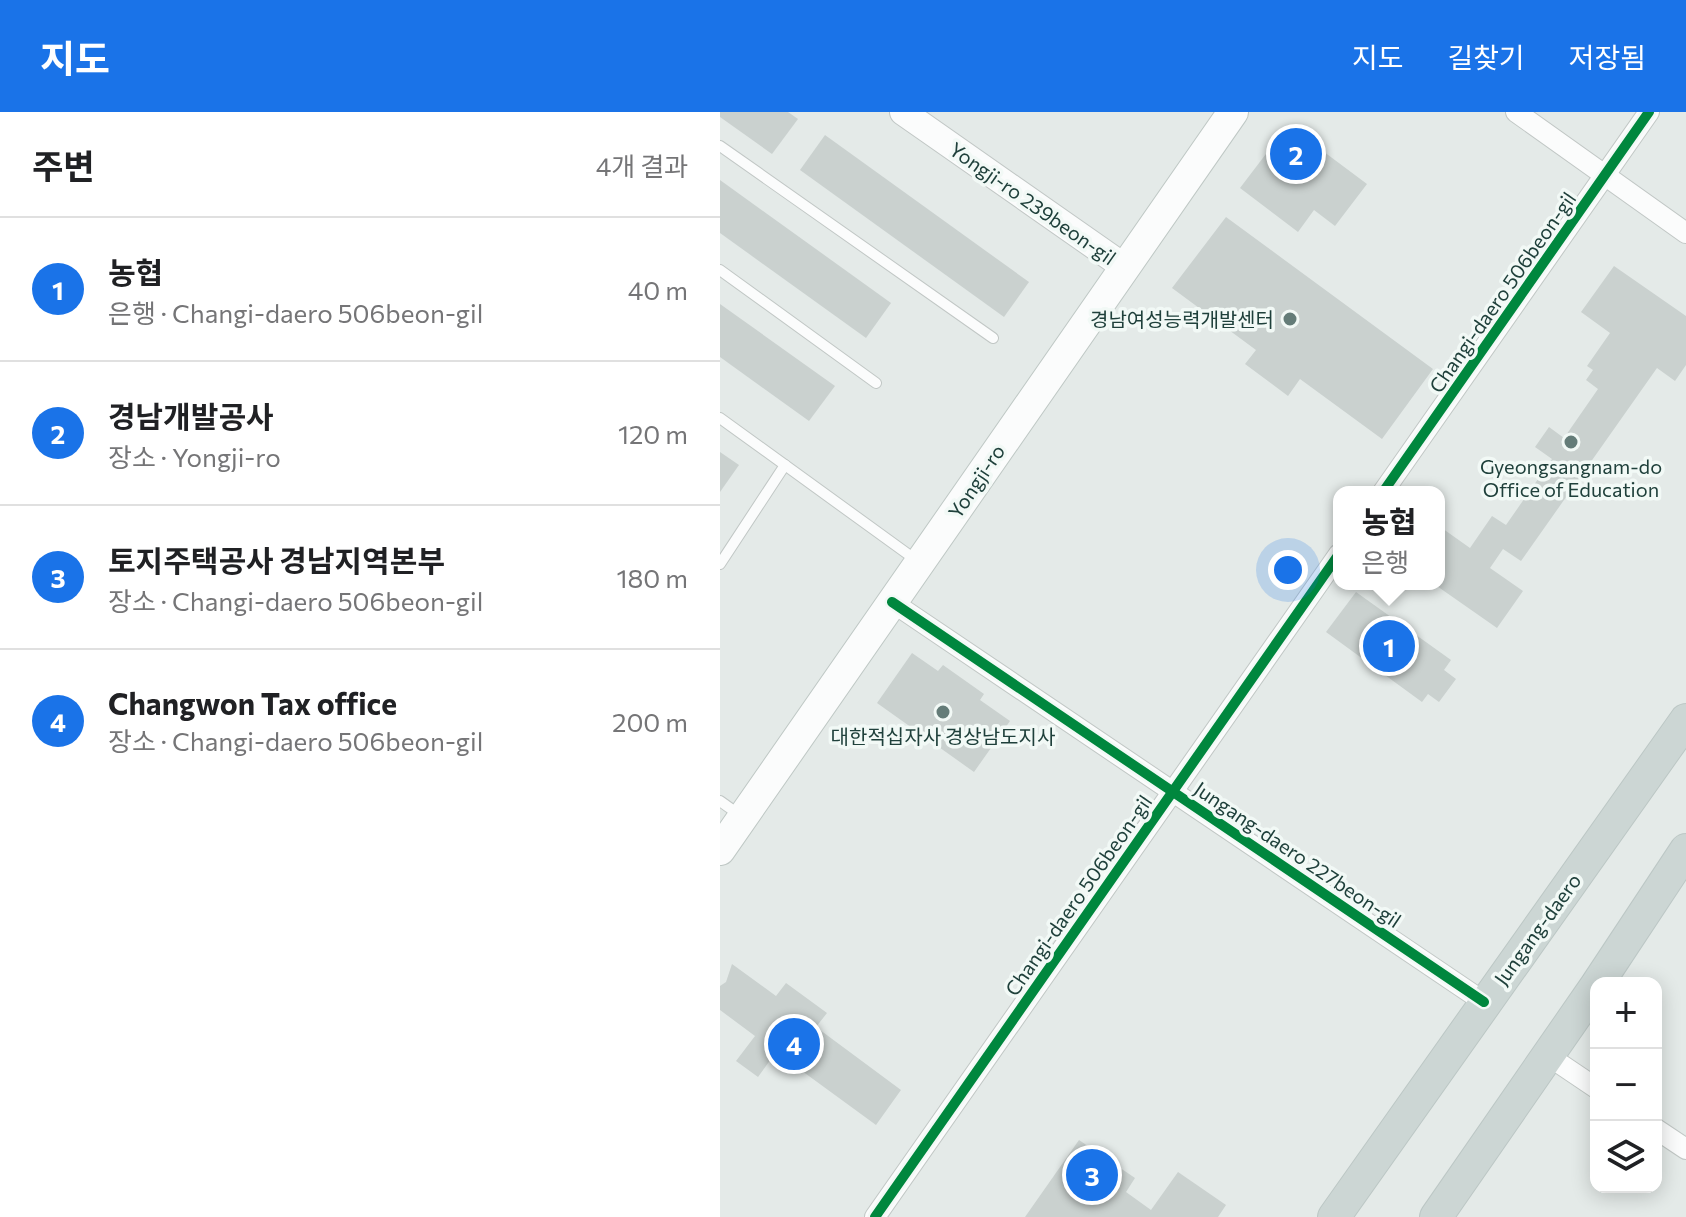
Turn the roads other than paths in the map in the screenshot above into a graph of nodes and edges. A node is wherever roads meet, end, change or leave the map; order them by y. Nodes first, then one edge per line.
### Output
1 (903, 112) edge
2 (1233, 112) edge
3 (1516, 112) edge
4 (1649, 112) edge
5 (720, 146) edge
6 (1605, 176) junction
7 (1686, 233) edge
8 (1123, 266) junction
9 (720, 270) edge
10 (993, 338) dead end
11 (876, 383) dead end
12 (720, 418) edge
13 (785, 465) junction
14 (1387, 486) edge
15 (920, 563) junction
16 (1333, 563) edge
17 (720, 564) edge
18 (892, 602) junction
19 (1686, 720) edge
20 (1172, 791) junction
21 (732, 809) edge
22 (720, 850) edge
23 (1686, 850) edge
24 (1602, 977) edge
25 (1590, 996) edge
26 (1484, 1002) junction
27 (1550, 1057) junction
28 (1590, 1084) edge
29 (1662, 1133) edge
30 (1686, 1149) edge
31 (875, 1217) edge
32 (1334, 1217) edge
33 (1436, 1217) edge

1 - 8 street, Yongji-ro 239beon-gil
2 - 8 main road, Yongji-ro
3 - 6 street
4 - 6 street, Changi-daero 506beon-gil
5 - 10 lane
6 - 7 street
6 - 14 street, Changi-daero 506beon-gil
8 - 15 main road, Yongji-ro
9 - 11 lane
12 - 13 lane
13 - 15 lane
13 - 17 lane
15 - 18 main road, Yongji-ro
16 - 20 street, Changi-daero 506beon-gil
18 - 20 street, Jungang-daero 227beon-gil
18 - 21 main road, Yongji-ro
19 - 26 main road, Jungang-daero
20 - 26 street, Jungang-daero 227beon-gil
20 - 31 street, Changi-daero 506beon-gil
21 - 22 main road, Yongji-ro
23 - 24 main road
25 - 27 main road
26 - 32 main road, Jungang-daero
27 - 28 street
27 - 33 main road
29 - 30 street

